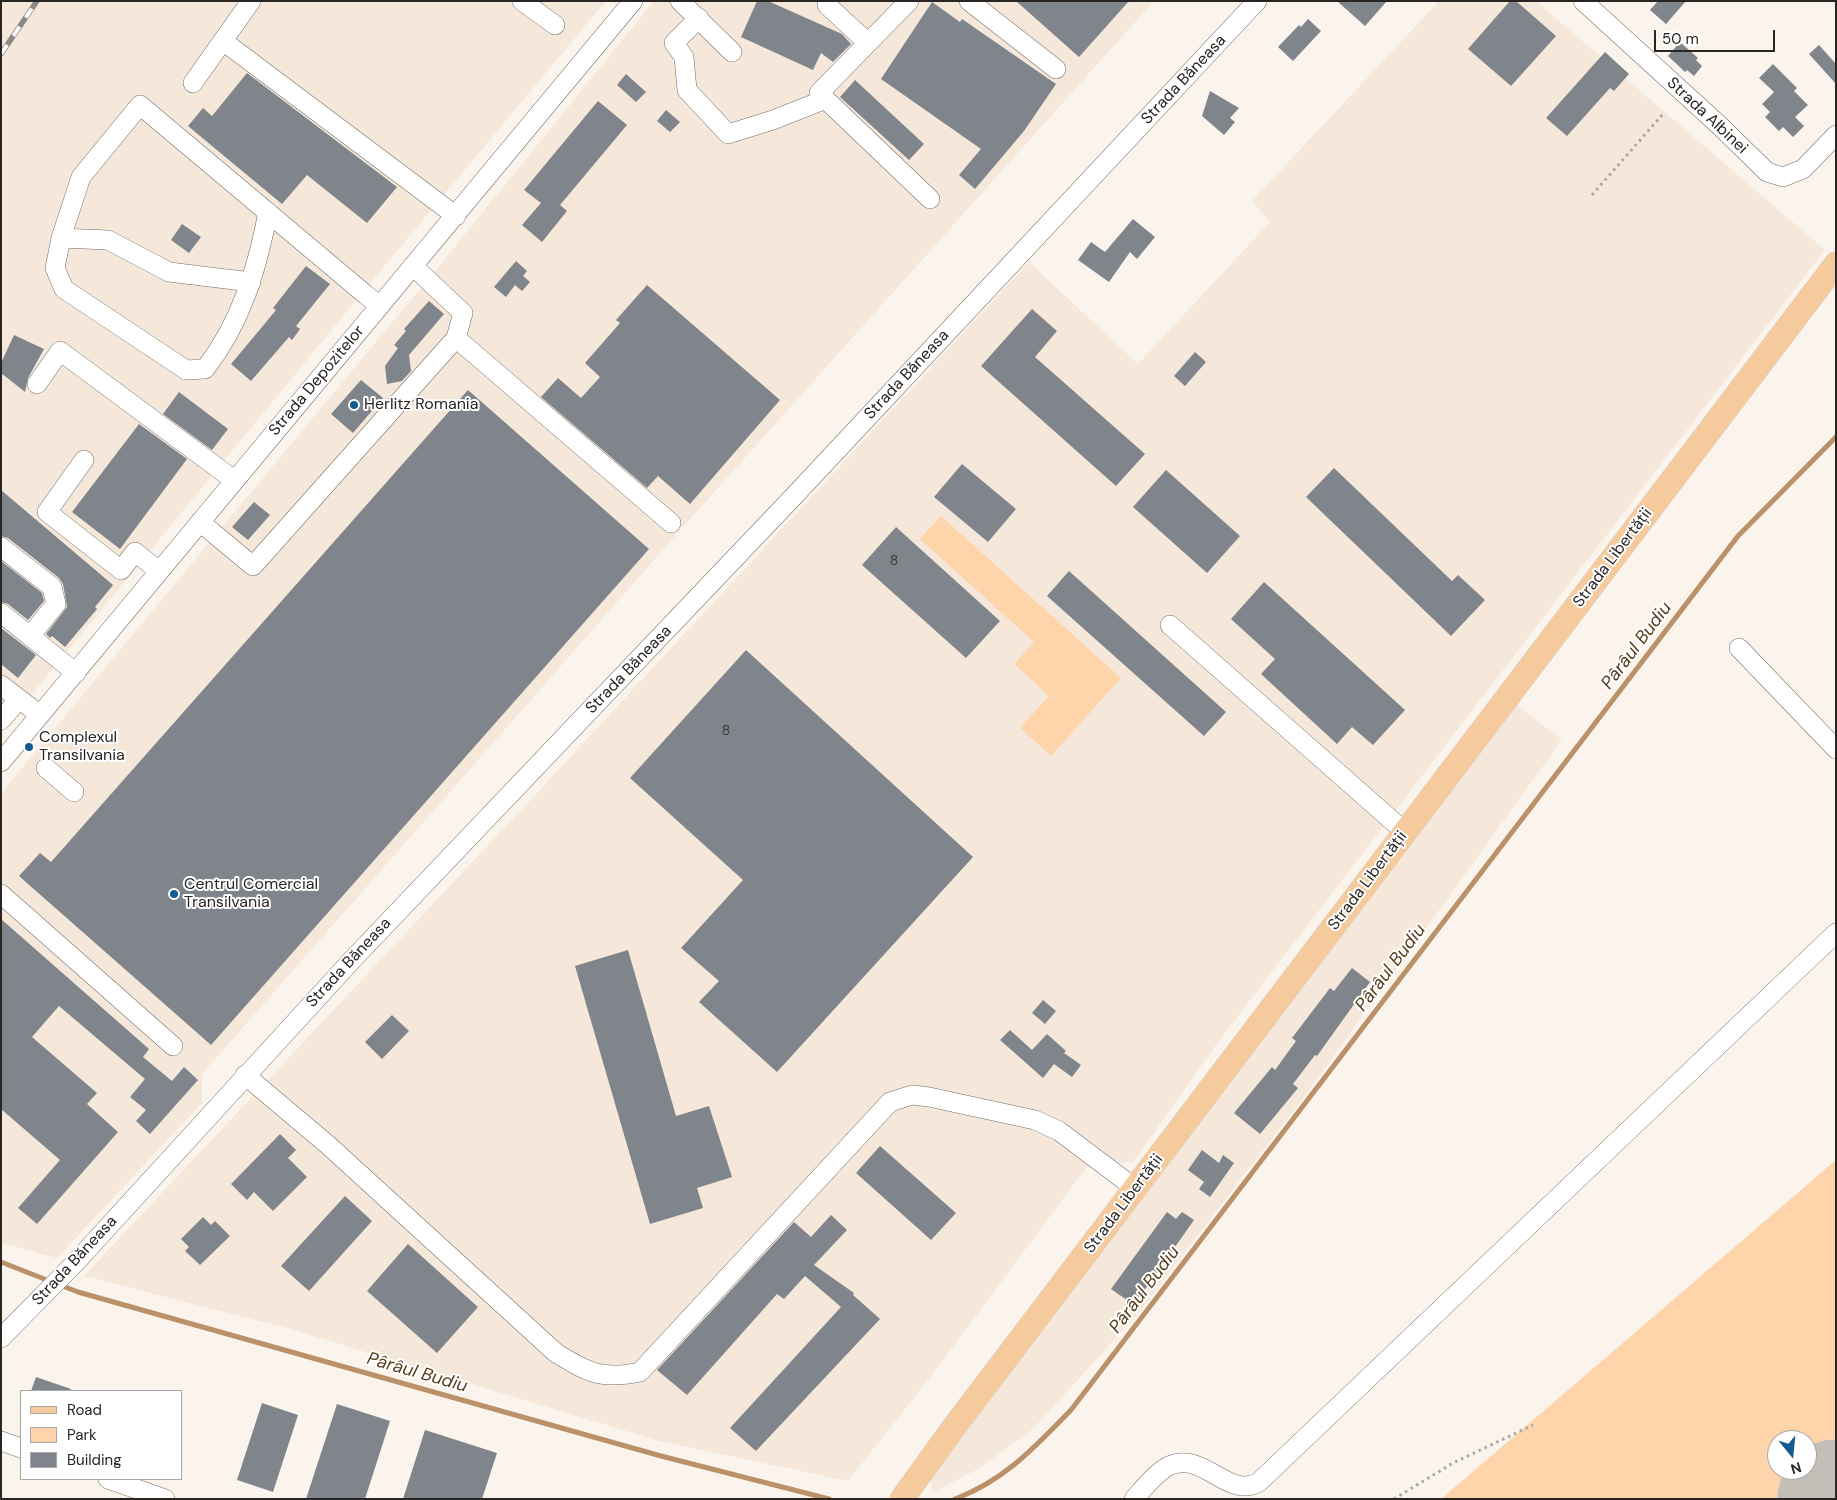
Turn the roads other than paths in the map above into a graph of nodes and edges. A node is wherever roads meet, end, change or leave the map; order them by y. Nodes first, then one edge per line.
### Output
1 (251, 1) edge
2 (522, 1) edge
3 (548, 1) edge
4 (633, 1) edge
5 (680, 1) edge
6 (909, 1) edge
7 (969, 1) edge
8 (1257, 1) edge
9 (1583, 1) edge
10 (826, 5) dead end
11 (699, 18) junction
12 (223, 41) junction
13 (868, 42) junction
14 (732, 52) dead end
15 (1056, 69) dead end
16 (193, 83) dead end
17 (826, 100) junction
18 (1836, 135) edge
19 (930, 199) dead end
20 (268, 212) junction
21 (456, 216) junction
22 (61, 238) junction
23 (1836, 264) edge
24 (414, 266) junction
25 (251, 282) junction
26 (380, 306) junction
27 (456, 338) junction
28 (37, 384) dead end
29 (84, 460) dead end
30 (234, 480) junction
31 (200, 522) junction
32 (671, 523) dead end
33 (1, 546) edge
34 (159, 571) junction
35 (1, 613) edge
36 (1170, 625) dead end
37 (30, 636) junction
38 (1738, 648) dead end
39 (76, 673) junction
40 (1, 685) edge
41 (19, 699) junction
42 (40, 716) junction
43 (1, 720) edge
44 (1836, 748) edge
45 (1, 762) edge
46 (46, 768) dead end
47 (74, 792) dead end
48 (1405, 832) junction
49 (1, 894) edge
50 (1836, 933) edge
51 (173, 1046) dead end
52 (245, 1074) junction
53 (1136, 1189) junction
54 (1, 1338) edge
55 (1, 1441) edge
56 (20, 1448) edge
57 (111, 1480) edge
58 (165, 1499) edge
59 (902, 1499) edge
60 (1134, 1499) edge

1 - 12 street
2 - 3 street
4 - 21 street, Strada Depozitelor
5 - 11 street
6 - 13 street
7 - 15 street
8 - 52 street, Strada Băneasa
9 - 18 street, Strada Albinei
10 - 13 street
11 - 14 street
11 - 17 street
12 - 16 street
12 - 21 street
13 - 17 street
17 - 19 street
20 - 22 street
20 - 25 street
20 - 26 street
21 - 24 street, Strada Depozitelor
22 - 25 street
22 - 25 street
23 - 48 main road, Strada Libertății
24 - 26 street, Strada Depozitelor
24 - 27 street
26 - 30 street, Strada Depozitelor
27 - 31 street
27 - 32 street
28 - 30 street
29 - 34 street
30 - 31 street, Strada Depozitelor
31 - 34 street, Strada Depozitelor
33 - 37 street
34 - 39 street, Strada Depozitelor
35 - 37 street
36 - 48 street
37 - 39 street
38 - 44 street
39 - 42 street, Strada Depozitelor
40 - 41 street
41 - 42 street
41 - 43 street
42 - 45 street, Strada Depozitelor
46 - 47 street
48 - 53 main road, Strada Libertății
49 - 51 street
50 - 60 street
52 - 53 street
52 - 54 street, Strada Băneasa
53 - 59 main road, Strada Libertății
55 - 56 street
57 - 58 street

